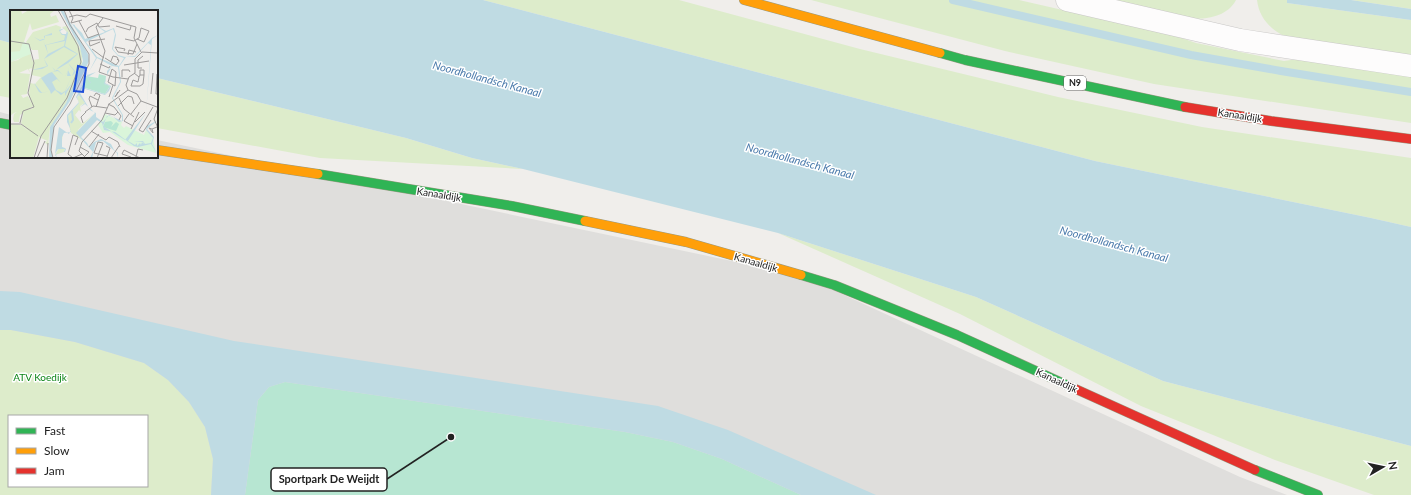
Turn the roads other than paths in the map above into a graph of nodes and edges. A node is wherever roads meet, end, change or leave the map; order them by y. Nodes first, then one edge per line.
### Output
1 (744, 0) edge
2 (1067, 0) edge
3 (1411, 66) edge
4 (0, 123) edge
5 (10, 125) edge
6 (1411, 139) edge
7 (158, 150) edge
8 (1318, 495) edge

1 - 6 street, Kanaaldijk / N9
2 - 3 street
4 - 5 street
7 - 8 street, Kanaaldijk

